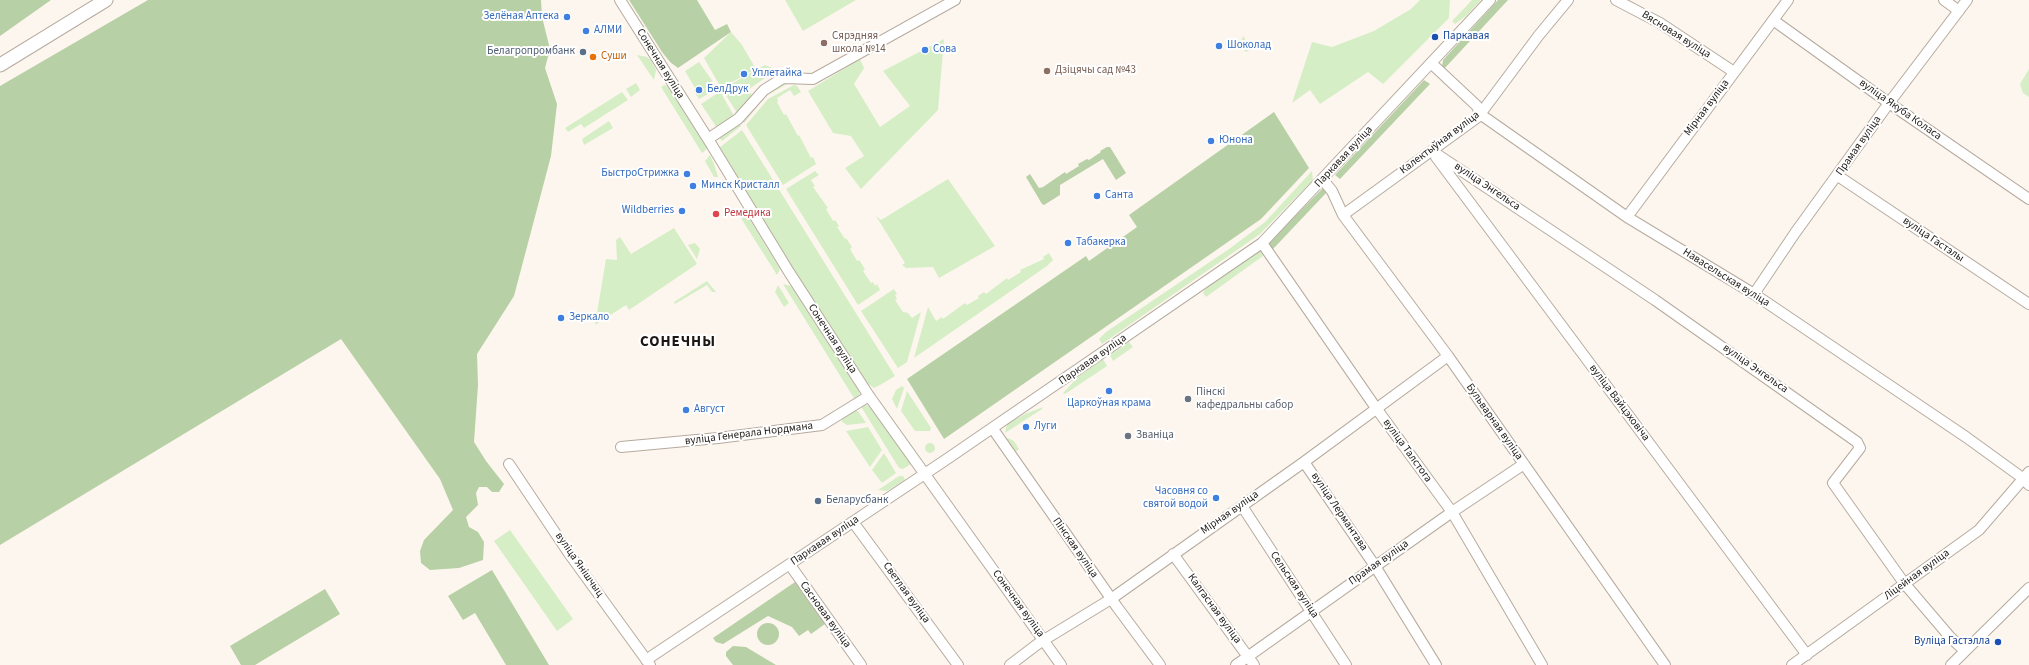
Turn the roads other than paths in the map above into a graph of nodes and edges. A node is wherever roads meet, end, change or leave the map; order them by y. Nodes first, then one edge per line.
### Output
1 (106, 0) edge
2 (620, 0) edge
3 (955, 0) edge
4 (1490, 0) edge
5 (1568, 0) edge
6 (1616, 0) edge
7 (1788, 0) edge
8 (1944, 0) edge
9 (1967, 0) edge
10 (1959, 11) junction
11 (1773, 20) junction
12 (1431, 63) junction
13 (0, 65) edge
14 (1734, 72) junction
15 (1889, 103) junction
16 (1480, 114) junction
17 (708, 139) junction
18 (1432, 151) junction
19 (1838, 176) junction
20 (1323, 180) junction
21 (2029, 199) edge
22 (1343, 214) junction
23 (1627, 217) junction
24 (1262, 243) junction
25 (1754, 294) junction
26 (2029, 304) edge
27 (1448, 356) junction
28 (869, 396) junction
29 (1376, 408) junction
30 (993, 429) junction
31 (621, 447) dead end
32 (1304, 462) junction
33 (509, 464) dead end
34 (1524, 464) junction
35 (926, 474) junction
36 (2027, 479) edge
37 (1242, 506) junction
38 (1452, 512) junction
39 (853, 522) junction
40 (1173, 554) junction
41 (790, 565) junction
42 (1375, 566) junction
43 (1904, 583) junction
44 (2029, 588) edge
45 (1111, 599) junction
46 (1312, 611) junction
47 (1044, 641) junction
48 (1965, 650) junction
49 (1807, 655) junction
50 (1248, 656) junction
51 (648, 662) edge
52 (862, 665) edge
53 (958, 665) edge
54 (1010, 665) edge
55 (1062, 665) edge
56 (1160, 665) edge
57 (1236, 665) edge
58 (1254, 665) edge
59 (1346, 665) edge
60 (1436, 665) edge
61 (1542, 665) edge
62 (1665, 665) edge
63 (1792, 665) edge
64 (1951, 665) edge

1 - 13 main road
2 - 17 street, Сонечная вуліца
3 - 17 street
4 - 12 street, Паркавая вуліца
5 - 16 street, Калектыўная вуліца
6 - 14 street, Вясновая вуліца
7 - 11 street, Мірная вуліца
8 - 10 street
9 - 10 street, Прамая вуліца
10 - 15 street, Прамая вуліца
11 - 14 street, Мірная вуліца
11 - 15 street, вуліца Якуба Коласа
12 - 16 street, Навасельская вуліца
12 - 20 street, Паркавая вуліца
14 - 23 street, Мірная вуліца
15 - 19 street, Прамая вуліца
15 - 21 street, вуліца Якуба Коласа
16 - 18 street, Калектыўная вуліца
16 - 23 street, Навасельская вуліца
17 - 28 street, Сонечная вуліца
18 - 22 street, Калектыўная вуліца
18 - 43 street, вуліца Энгельса
18 - 49 street, вуліца Вайцэховіча
19 - 25 street, Прамая вуліца
19 - 26 street, вуліца Гастэлы
20 - 22 street, Бульварная вуліца
20 - 24 street, Паркавая вуліца
22 - 27 street, Бульварная вуліца
23 - 25 street, Навасельская вуліца
24 - 29 street, вуліца Талстога
24 - 30 street, Паркавая вуліца
25 - 36 street, Навасельская вуліца
27 - 29 street, Мірная вуліца
27 - 34 street, Бульварная вуліца
28 - 31 street, вуліца Генерала Нордмана
28 - 35 street, Сонечная вуліца
29 - 32 street, Мірная вуліца
29 - 38 street, вуліца Талстога
30 - 35 street, Паркавая вуліца
30 - 45 street, Пінская вуліца
32 - 37 street, Мірная вуліца
32 - 42 street, вуліца Лермантава
33 - 51 street, вуліца Янішчыц
34 - 38 street, Прамая вуліца
34 - 62 street, Бульварная вуліца
35 - 39 street, Паркавая вуліца
35 - 47 street, Сонечная вуліца
36 - 43 street, Ліцейная вуліца
37 - 40 street, Мірная вуліца
37 - 46 street, Сельская вуліца
38 - 42 street, Прамая вуліца
38 - 61 street, вуліца Талстога
39 - 41 street, Паркавая вуліца
39 - 53 street, Светлая вуліца
40 - 45 street, Мірная вуліца
40 - 50 street, Калгасная вуліца
41 - 51 street, Паркавая вуліца
41 - 52 street, Сасновая вуліца
42 - 46 street, Прамая вуліца
42 - 60 street, вуліца Лермантава
43 - 48 street, вуліца Энгельса
43 - 49 street, Ліцейная вуліца
44 - 48 street
45 - 47 street, Мірная вуліца
45 - 56 street, Пінская вуліца
46 - 50 street, Прамая вуліца
46 - 59 street, Сельская вуліца
47 - 54 street, Мірная вуліца
47 - 55 street, Сонечная вуліца
48 - 64 street
49 - 63 street, Ліцейная вуліца
50 - 57 street, Прамая вуліца
50 - 58 street, Калгасная вуліца

